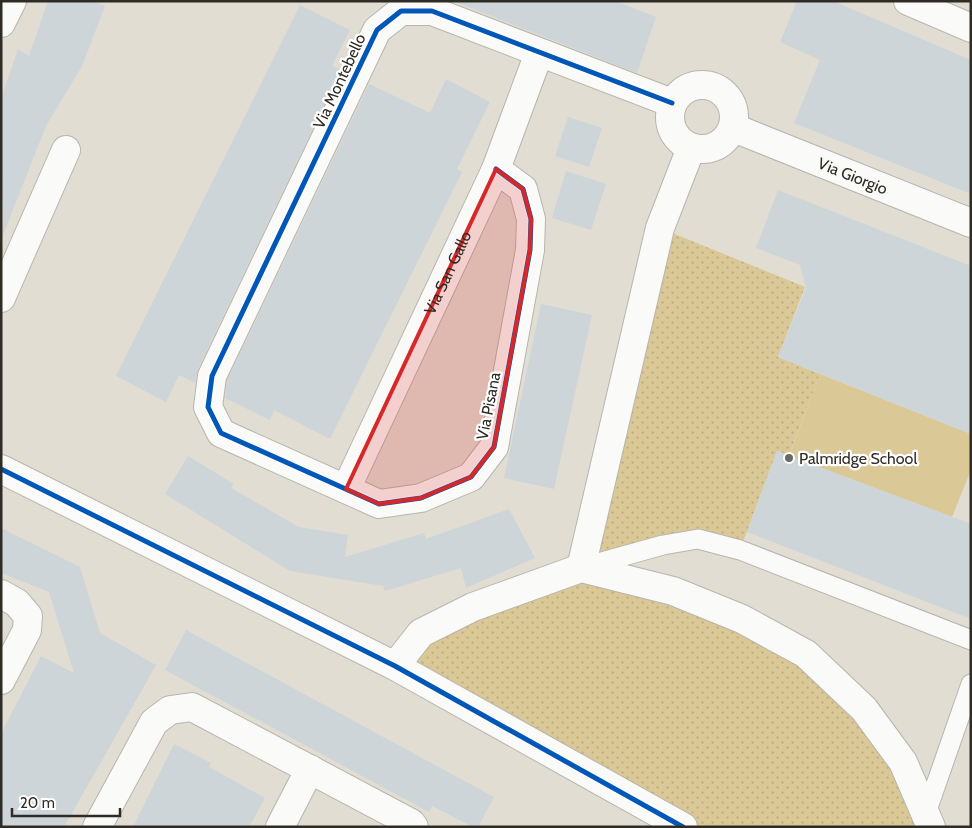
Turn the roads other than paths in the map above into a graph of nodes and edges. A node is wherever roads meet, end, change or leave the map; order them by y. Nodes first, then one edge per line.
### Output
1 (12, 1) edge
2 (908, 1) edge
3 (1, 23) edge
4 (971, 28) edge
5 (539, 53) junction
6 (672, 103) junction
7 (734, 128) junction
8 (691, 148) junction
9 (66, 150) dead end
10 (496, 169) junction
11 (971, 223) edge
12 (1, 298) edge
13 (208, 407) joint
14 (1, 469) edge
15 (346, 489) junction
16 (581, 568) junction
17 (1, 594) edge
18 (971, 640) edge
19 (395, 666) junction
20 (1, 680) edge
21 (971, 684) edge
22 (310, 769) junction
23 (928, 820) edge
24 (674, 824) edge
25 (97, 827) edge
26 (280, 827) edge
27 (414, 827) edge

1 - 3 street
2 - 4 street
5 - 6 street, Via Montebello
5 - 10 street, Via San Gallo
5 - 13 street, Via Montebello
6 - 7 street
6 - 8 street
7 - 8 street
7 - 11 street, Via Giorgio
8 - 16 street
9 - 12 street
10 - 15 street, Via San Gallo
10 - 15 street, Via Pisana
13 - 15 street, Via Pisana
14 - 19 street
16 - 18 lane
16 - 19 street
16 - 23 street
17 - 20 street
19 - 24 street
21 - 23 lane
22 - 25 street
22 - 26 street
22 - 27 street

